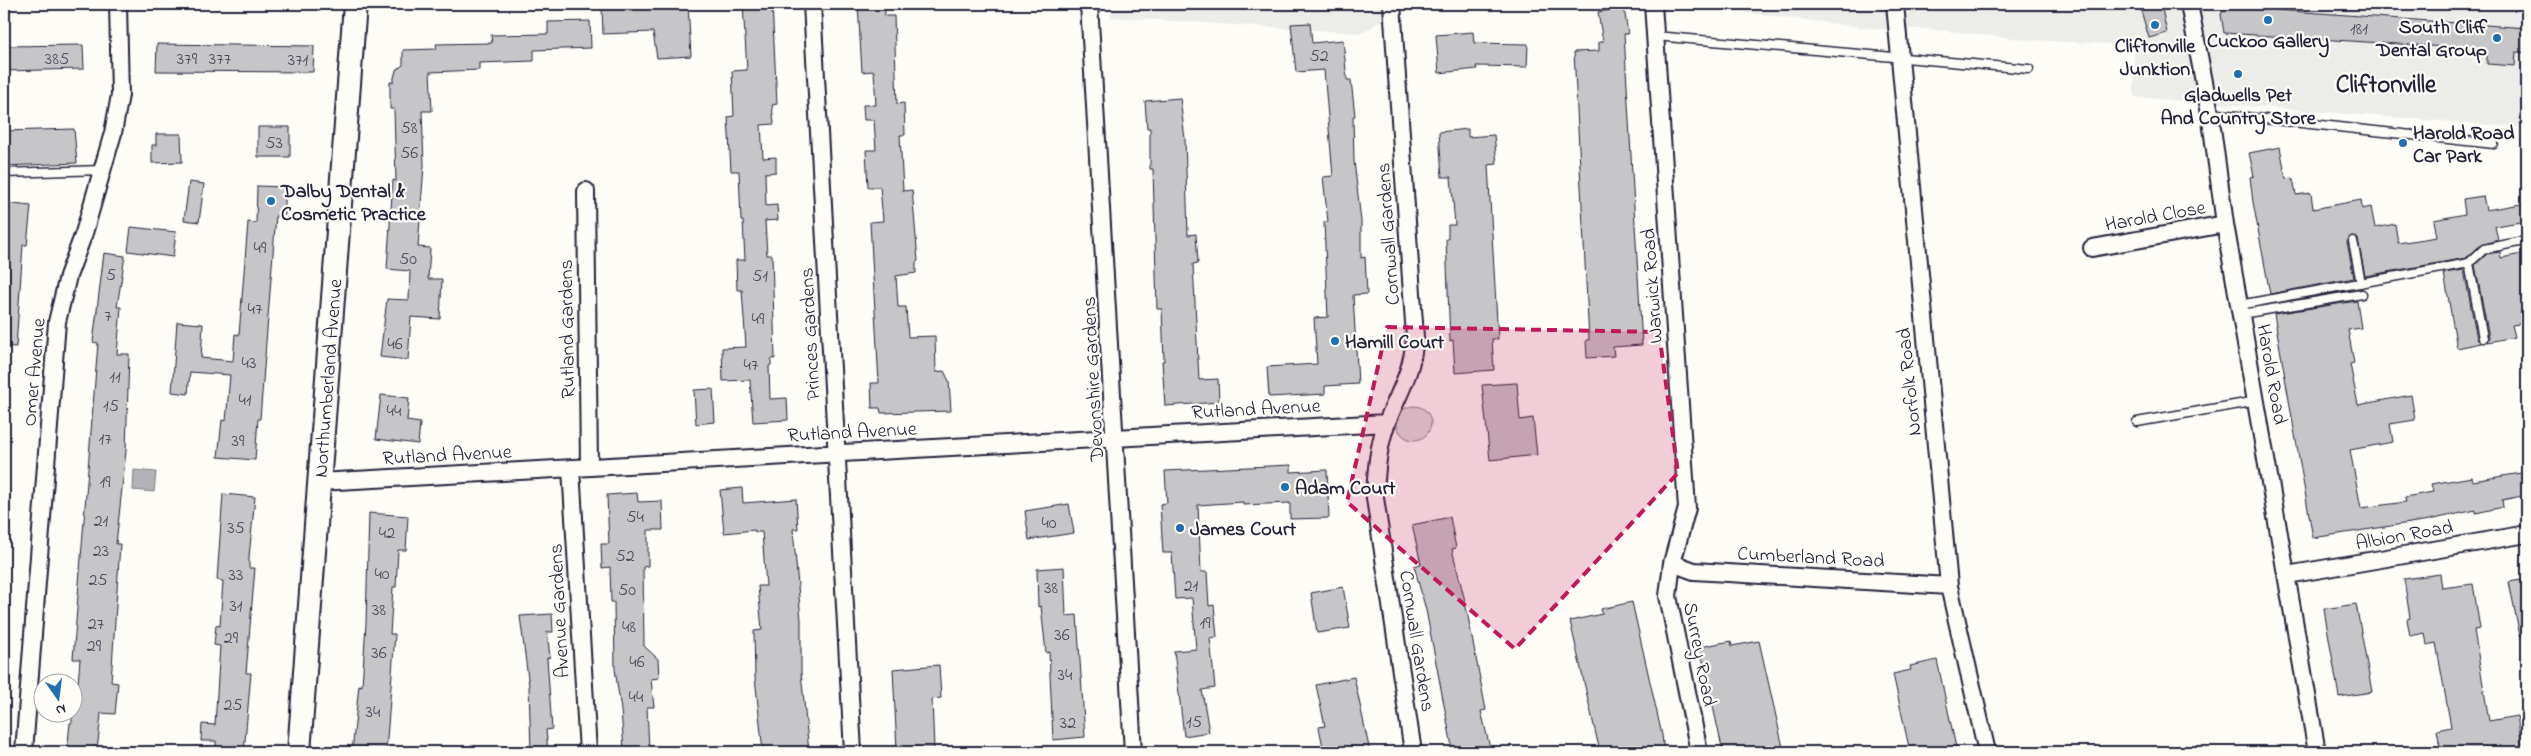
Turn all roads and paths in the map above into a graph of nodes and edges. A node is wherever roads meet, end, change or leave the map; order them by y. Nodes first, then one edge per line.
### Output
1 (118, 4) edge
2 (355, 4) edge
3 (812, 4) edge
4 (1089, 4) edge
5 (1392, 4) edge
6 (1652, 4) edge
7 (1895, 4) edge
8 (2189, 4) edge
9 (1655, 36) junction
10 (1898, 57) junction
11 (2029, 70) dead end
12 (2210, 113) junction
13 (2494, 144) dead end
14 (103, 170) junction
15 (4, 173) edge
16 (586, 191) dead end
17 (2225, 224) junction
18 (2353, 242) dead end
19 (2519, 242) dead end
20 (2092, 248) dead end
21 (2469, 263) junction
22 (2361, 283) junction
23 (2362, 294) dead end
24 (2240, 310) junction
25 (2483, 338) dead end
26 (2257, 401) junction
27 (2137, 422) dead end
28 (1387, 423) junction
29 (1117, 437) junction
30 (838, 454) junction
31 (589, 467) junction
32 (571, 468) junction
33 (319, 482) junction
34 (2527, 534) edge
35 (1672, 563) junction
36 (2287, 575) junction
37 (1950, 586) junction
38 (24, 752) edge
39 (299, 752) edge
40 (588, 752) edge
41 (853, 752) edge
42 (1134, 752) edge
43 (1413, 752) edge
44 (1699, 752) edge
45 (1987, 752) edge
46 (2317, 752) edge

1 - 14 street, Omer Avenue
2 - 33 street, Northumberland Avenue
3 - 30 street, Princes Gardens
4 - 29 street, Devonshire Gardens
5 - 28 street, Cornwall Gardens
6 - 9 street, Warwick Road
7 - 10 street, Norfolk Road
8 - 12 street, Harold Road
9 - 10 lane
9 - 35 street, Warwick Road
10 - 11 lane
10 - 37 street, Norfolk Road
12 - 13 lane
12 - 17 street, Harold Road
14 - 15 lane
14 - 38 street, Omer Avenue
16 - 31 street, Rutland Gardens
17 - 20 street, Harold Close
17 - 24 street, Harold Road
18 - 22 lane
19 - 21 lane
21 - 22 lane
21 - 25 lane
22 - 24 lane
23 - 24 lane
24 - 26 street, Harold Road
26 - 27 lane
26 - 36 street, Harold Road
28 - 29 street, Rutland Avenue
28 - 43 street, Cornwall Gardens
29 - 30 street, Rutland Avenue
29 - 42 street, Devonshire Gardens
30 - 31 street, Rutland Avenue
30 - 41 street, Princes Gardens
31 - 32 street, Rutland Avenue
32 - 33 street, Rutland Avenue
32 - 40 street, Avenue Gardens
33 - 39 street, Northumberland Avenue
34 - 36 street, Albion Road
35 - 37 street, Cumberland Road
35 - 44 street, Surrey Road
36 - 46 street, Harold Road
37 - 45 street, Norfolk Road

